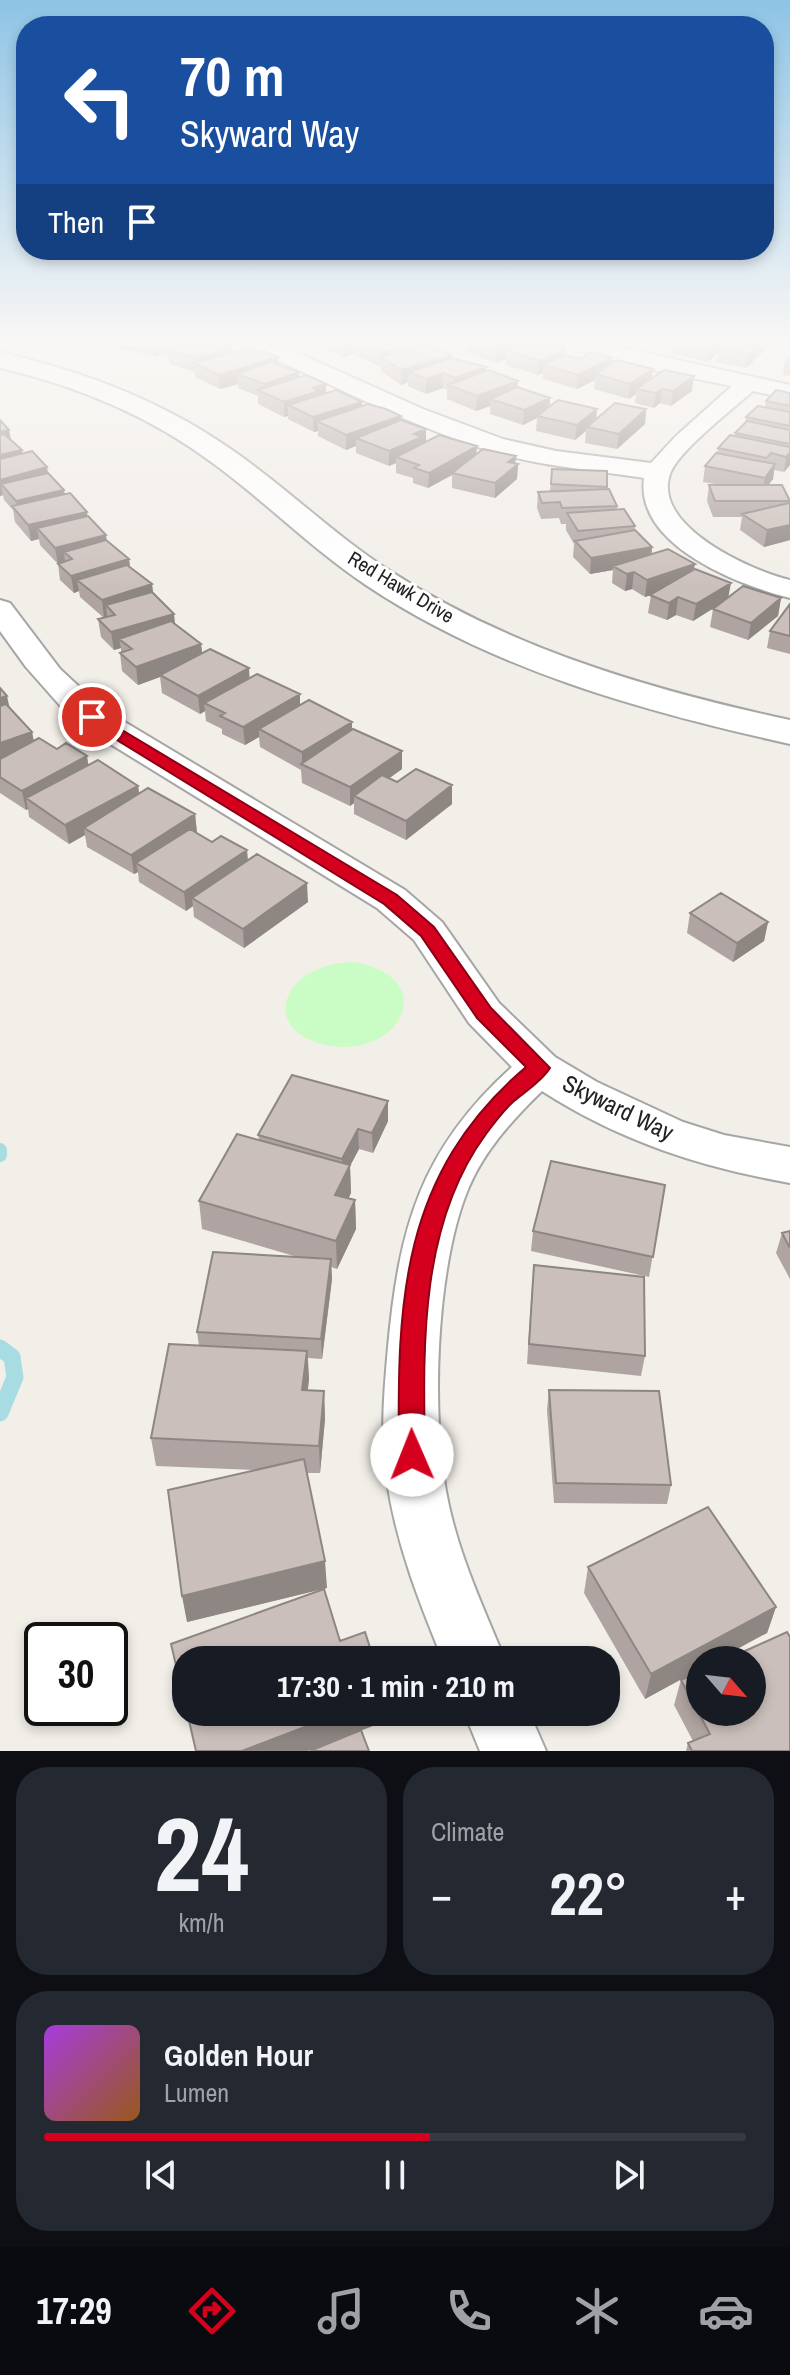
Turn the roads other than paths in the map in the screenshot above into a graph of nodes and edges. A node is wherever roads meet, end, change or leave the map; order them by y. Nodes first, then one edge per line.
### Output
1 (178, 427) edge
2 (448, 427) edge
3 (701, 427) edge
4 (658, 472) junction
5 (790, 589) edge
6 (0, 609) edge
7 (790, 732) edge
8 (539, 1068) junction
9 (790, 1165) edge
10 (469, 1646) edge
11 (502, 1726) edge
12 (513, 1751) edge

1 - 7 street, Red Hawk Drive
2 - 4 street
3 - 4 street
4 - 5 street
6 - 8 street, Skyward Way
8 - 9 street, Skyward Way
8 - 10 street
11 - 12 street

